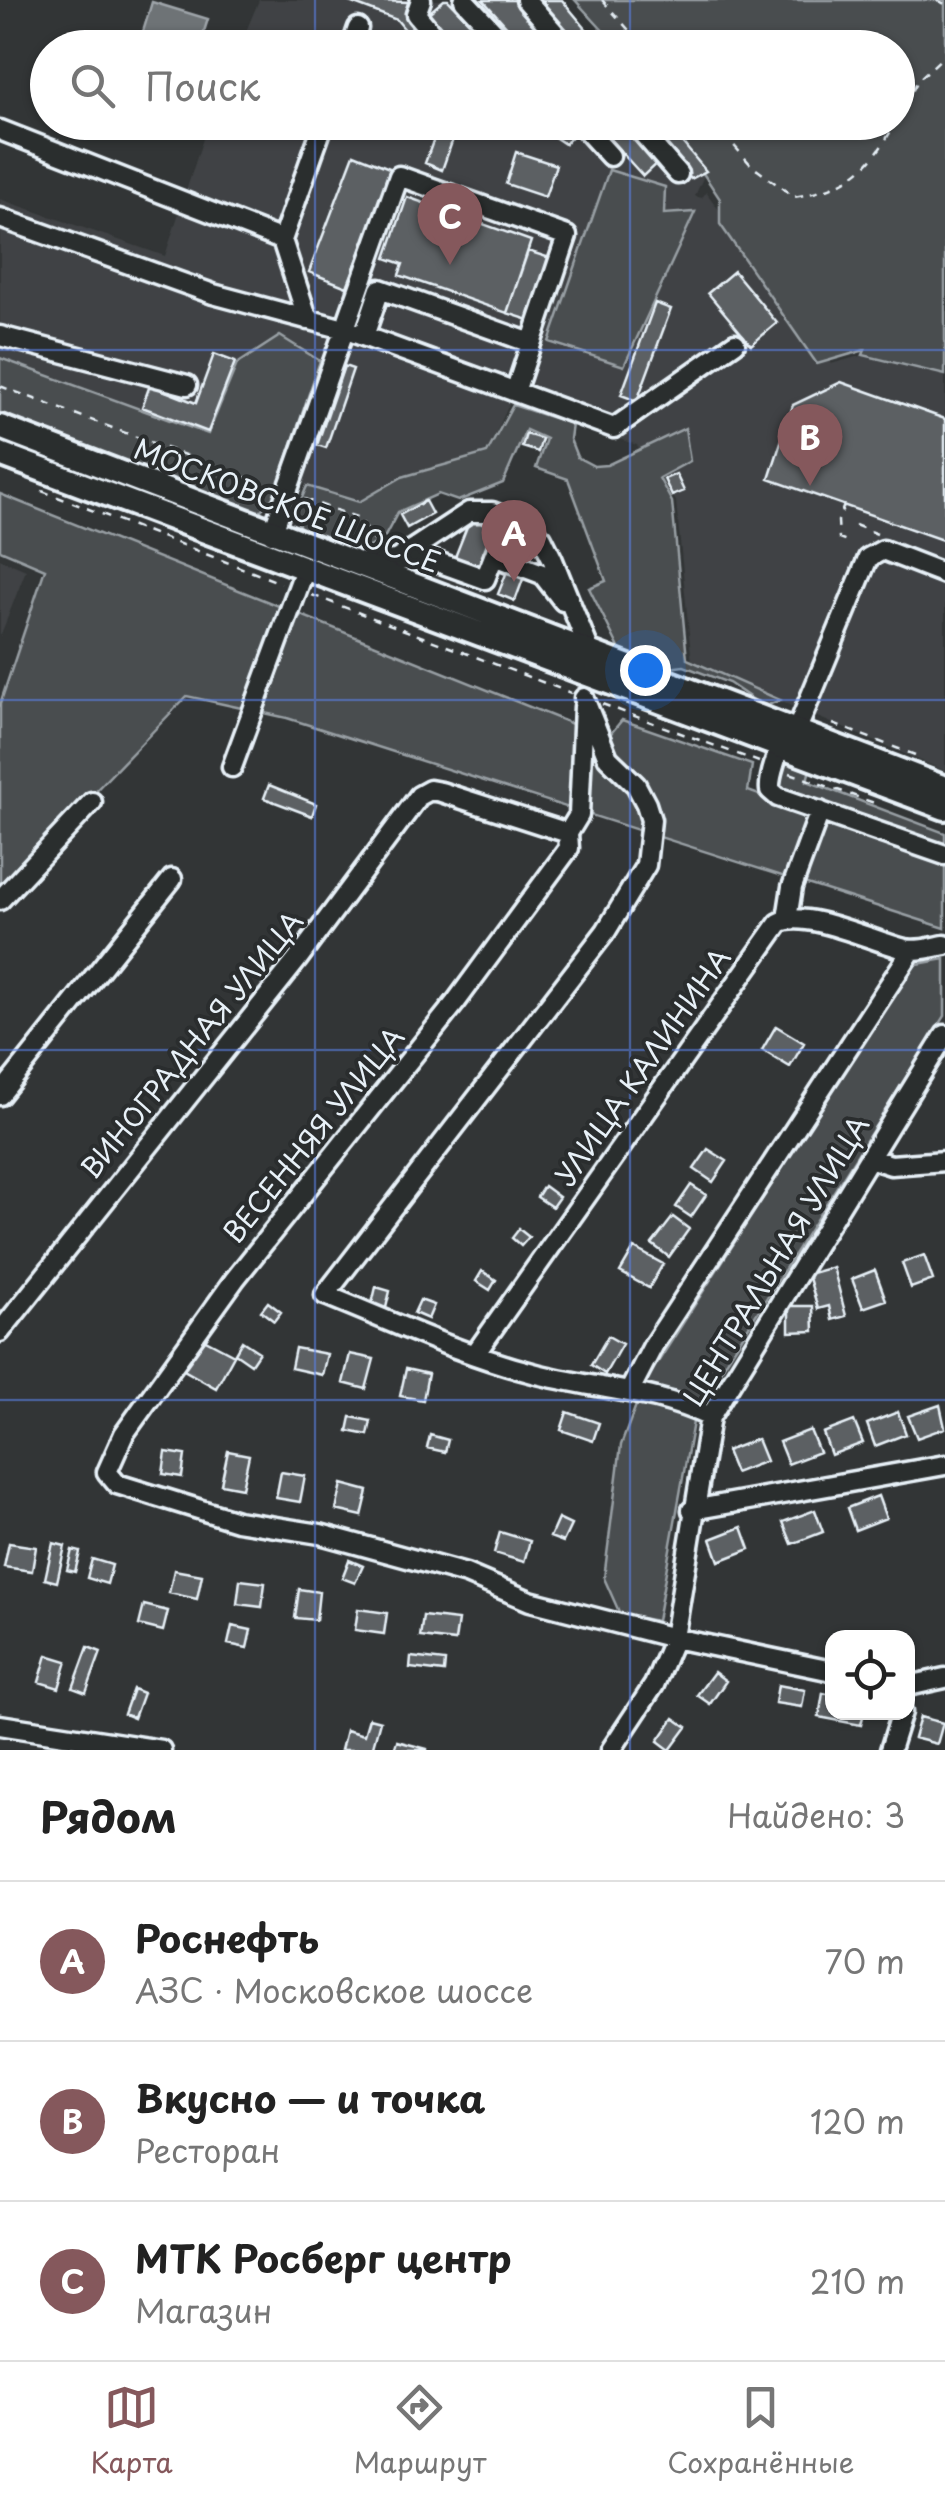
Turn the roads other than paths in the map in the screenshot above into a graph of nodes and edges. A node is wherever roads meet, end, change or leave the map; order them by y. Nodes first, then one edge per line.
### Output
1 (420, 0) edge
2 (464, 0) edge
3 (526, 0) edge
4 (429, 30) edge
5 (492, 30) edge
6 (552, 30) edge
7 (0, 130) edge
8 (318, 140) edge
9 (595, 140) edge
10 (649, 140) edge
11 (610, 156) dead end
12 (678, 174) dead end
13 (0, 218) edge
14 (282, 240) junction
15 (308, 320) junction
16 (344, 328) junction
17 (0, 336) edge
18 (364, 336) junction
19 (532, 342) junction
20 (735, 344) dead end
21 (187, 385) dead end
22 (515, 392) junction
23 (0, 428) edge
24 (0, 454) edge
25 (509, 518) junction
26 (272, 534) junction
27 (494, 556) junction
28 (396, 560) junction
29 (350, 564) junction
30 (945, 574) edge
31 (301, 579) junction
32 (576, 617) junction
33 (588, 676) junction
34 (782, 743) junction
35 (232, 767) dead end
36 (945, 788) edge
37 (92, 802) dead end
38 (945, 808) edge
39 (820, 812) junction
40 (568, 833) junction
41 (945, 855) edge
42 (172, 879) dead end
43 (0, 900) edge
44 (787, 918) junction
45 (945, 945) edge
46 (910, 950) junction
47 (945, 1036) edge
48 (0, 1095) edge
49 (869, 1158) junction
50 (945, 1161) edge
51 (0, 1332) edge
52 (476, 1354) junction
53 (630, 1392) junction
54 (710, 1416) junction
55 (945, 1465) edge
56 (692, 1510) junction
57 (674, 1638) junction
58 (825, 1670) edge
59 (945, 1678) edge
60 (915, 1687) edge
61 (899, 1720) edge
62 (0, 1725) edge
63 (161, 1750) edge
64 (611, 1750) edge
65 (890, 1750) edge

1 - 4 street
2 - 5 street
3 - 6 street
7 - 14 street
8 - 14 street
9 - 11 street
10 - 12 street
13 - 15 street
14 - 15 street
15 - 16 street
16 - 18 street
16 - 19 street
16 - 26 street
17 - 21 street
18 - 19 street
18 - 22 street
19 - 22 street
20 - 22 street
23 - 26 main road, МОСКОВСКОЕ ШОССЕ
24 - 31 main road, МОСКОВСКОЕ ШОССЕ
25 - 27 street
25 - 28 street
25 - 32 street
26 - 29 main road, МОСКОВСКОЕ ШОССЕ
27 - 28 street
27 - 32 street
28 - 29 street
29 - 33 main road, МОСКОВСКОЕ ШОССЕ
30 - 34 street
31 - 33 main road, МОСКОВСКОЕ ШОССЕ
31 - 35 street
32 - 33 street
33 - 34 main road, МОСКОВСКОЕ ШОССЕ
33 - 40 street, ВЕСЕННЯЯ УЛИЦА
33 - 52 street
34 - 36 main road, МОСКОВСКОЕ ШОССЕ
34 - 38 main road, МОСКОВСКОЕ ШОССЕ
34 - 39 street
37 - 43 street
39 - 41 street
39 - 44 street
40 - 51 street, ВИНОГРАДНАЯ УЛИЦА
40 - 57 street, ВЕСЕННЯЯ УЛИЦА
42 - 48 street
44 - 46 street
44 - 52 street, УЛИЦА КАЛИНИНА
45 - 46 street
46 - 53 street
47 - 49 street, ЦЕНТРАЛЬНАЯ УЛИЦА
49 - 50 street
49 - 54 street, ЦЕНТРАЛЬНАЯ УЛИЦА
52 - 53 street
53 - 54 street
54 - 56 street, ЦЕНТРАЛЬНАЯ УЛИЦА
55 - 56 street
56 - 57 street, ЦЕНТРАЛЬНАЯ УЛИЦА
57 - 58 street
57 - 64 street, ЦЕНТРАЛЬНАЯ УЛИЦА
59 - 60 street
61 - 65 street
62 - 63 street

